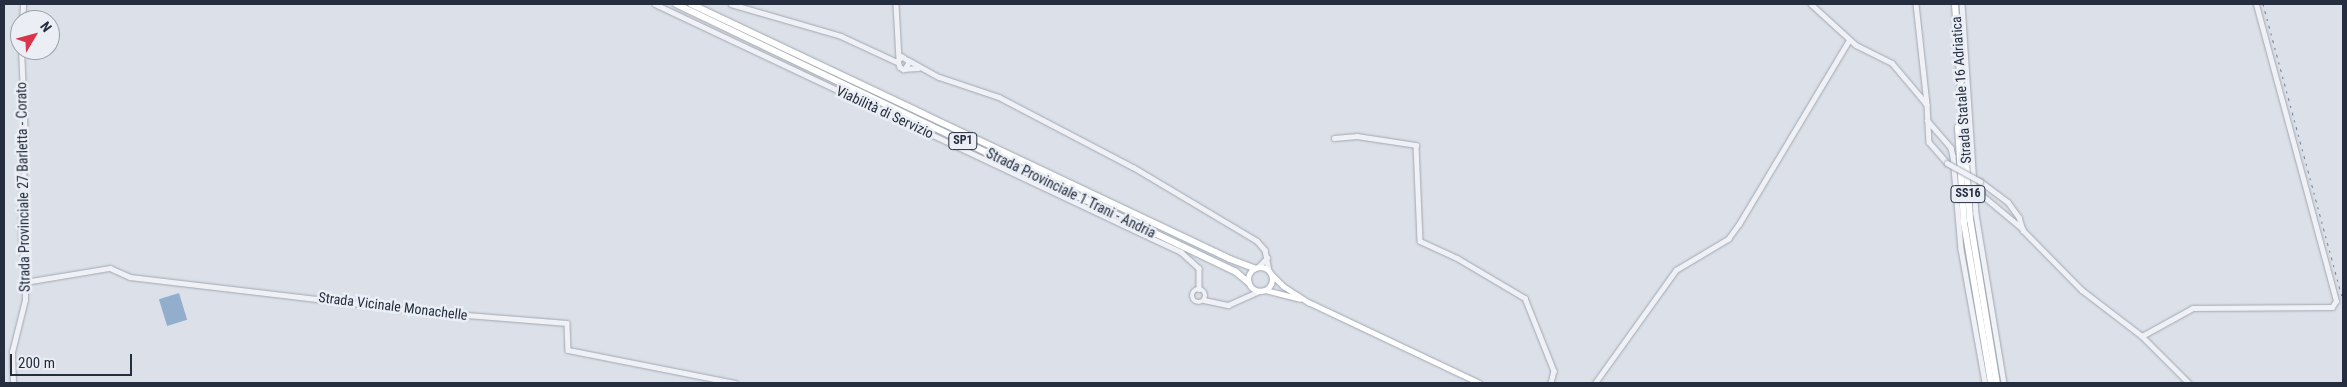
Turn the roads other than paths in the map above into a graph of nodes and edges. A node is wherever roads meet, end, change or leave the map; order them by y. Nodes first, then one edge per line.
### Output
1 (655, 4) edge
2 (676, 4) edge
3 (691, 4) edge
4 (731, 4) edge
5 (896, 4) edge
6 (1811, 4) edge
7 (1916, 4) edge
8 (1954, 4) edge
9 (1962, 4) edge
10 (2256, 4) edge
11 (1849, 40) junction
12 (900, 44) junction
13 (907, 59) junction
14 (21, 60) edge
15 (898, 61) junction
16 (905, 68) junction
17 (920, 68) junction
18 (1927, 105) junction
19 (1927, 120) junction
20 (1334, 138) dead end
21 (1974, 193) junction
22 (2024, 230) junction
23 (1267, 258) junction
24 (1256, 267) junction
25 (1270, 272) junction
26 (25, 282) junction
27 (1248, 282) junction
28 (1199, 289) junction
29 (1262, 291) junction
30 (1204, 300) junction
31 (1308, 302) junction
32 (2142, 336) junction
33 (13, 383) edge
34 (735, 383) edge
35 (1479, 383) edge
36 (1551, 383) edge
37 (1595, 383) edge
38 (1990, 383) edge
39 (2004, 383) edge
40 (2190, 383) edge

1 - 28 street, Viabilità di Servizio
2 - 27 highway, Strada Provinciale 1 Trani - Andria / SP1
3 - 24 highway, Strada Provinciale 1 Trani - Andria / SP1
4 - 15 street
5 - 12 street
6 - 11 street
7 - 18 street
8 - 38 highway, Strada Statale 16 Adriatica / SS16
9 - 21 street
10 - 32 street
11 - 18 street
11 - 37 street
12 - 13 street
12 - 15 street
13 - 15 street
13 - 16 street
13 - 17 street
14 - 26 street, Strada Provinciale 27 Barletta - Corato
15 - 16 street
16 - 17 street
17 - 23 street
18 - 19 street
19 - 22 street, bridge
19 - 38 street
20 - 36 street
21 - 22 street
21 - 39 street
22 - 32 street
23 - 24 street
23 - 25 street
24 - 25 main road, Strada Provinciale 1 Trani - Andria / SP1
24 - 27 main road
25 - 29 main road
25 - 31 main road, Strada Provinciale 1 Trani - Andria / SP1
26 - 33 street, Strada Provinciale 27 Barletta - Corato
26 - 34 street, Strada Vicinale Monachelle
27 - 29 main road, Strada Provinciale 1 Trani - Andria / SP1
28 - 30 street
28 - 30 street
29 - 30 street
29 - 31 main road, Strada Provinciale 1 Trani - Andria / SP1
31 - 35 main road, Strada Provinciale 1 Trani - Andria / SP1
32 - 40 street

